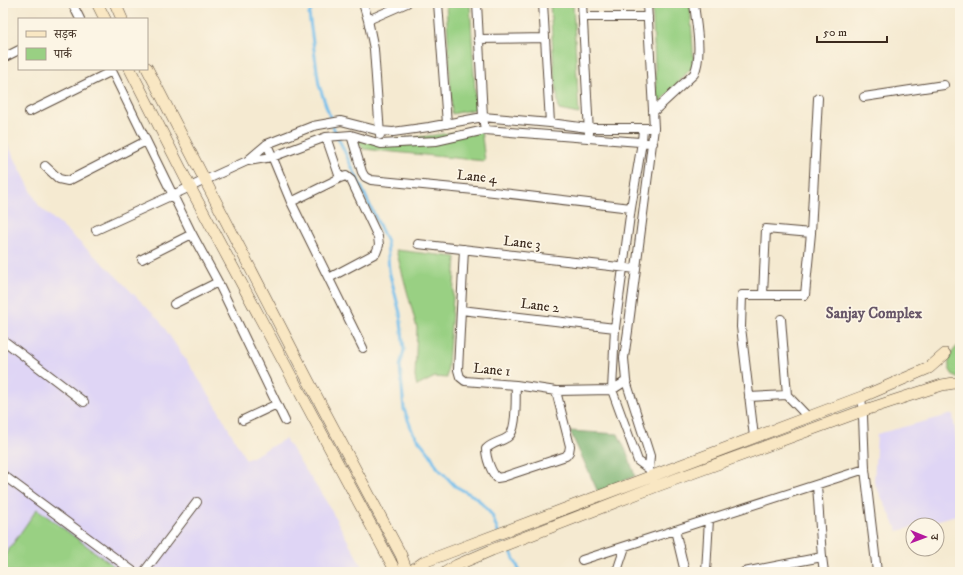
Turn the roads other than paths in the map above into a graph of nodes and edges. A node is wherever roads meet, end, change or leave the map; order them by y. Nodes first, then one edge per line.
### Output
1 (72, 3) edge
2 (97, 3) edge
3 (114, 3) edge
4 (363, 3) edge
5 (407, 3) edge
6 (438, 3) edge
7 (476, 3) edge
8 (543, 3) edge
9 (582, 3) edge
10 (647, 3) edge
11 (694, 3) edge
12 (583, 17) junction
13 (648, 17) junction
14 (80, 18) edge
15 (104, 18) edge
16 (122, 18) edge
17 (368, 20) junction
18 (478, 38) junction
19 (544, 38) junction
20 (18, 50) edge
21 (5, 57) dead end
22 (111, 70) edge
23 (131, 70) edge
24 (148, 70) edge
25 (944, 85) dead end
26 (864, 97) dead end
27 (818, 98) dead end
28 (29, 112) dead end
29 (653, 112) junction
30 (482, 117) junction
31 (550, 123) junction
32 (447, 124) junction
33 (588, 128) junction
34 (643, 128) junction
35 (654, 128) junction
36 (485, 130) junction
37 (380, 131) junction
38 (347, 135) junction
39 (328, 137) junction
40 (589, 138) junction
41 (146, 141) junction
42 (642, 142) junction
43 (653, 143) junction
44 (267, 144) junction
45 (381, 144) junction
46 (272, 157) junction
47 (247, 161) junction
48 (46, 166) dead end
49 (340, 178) junction
50 (205, 180) junction
51 (190, 188) junction
52 (173, 194) junction
53 (291, 202) junction
54 (631, 208) junction
55 (96, 230) dead end
56 (811, 233) junction
57 (192, 234) junction
58 (418, 244) dead end
59 (464, 249) junction
60 (142, 259) dead end
61 (623, 267) junction
62 (636, 269) junction
63 (329, 278) junction
64 (218, 282) junction
65 (763, 295) junction
66 (174, 304) dead end
67 (462, 310) junction
68 (781, 319) dead end
69 (615, 328) junction
70 (3, 340) edge
71 (363, 348) dead end
72 (945, 354) dead end
73 (626, 380) junction
74 (954, 383) dead end
75 (516, 385) junction
76 (612, 390) junction
77 (556, 391) junction
78 (787, 394) junction
79 (749, 397) junction
80 (861, 397) junction
81 (84, 402) dead end
82 (277, 404) junction
83 (862, 411) junction
84 (808, 417) junction
85 (243, 420) dead end
86 (285, 421) dead end
87 (754, 438) junction
88 (865, 469) junction
89 (650, 472) junction
90 (3, 475) edge
91 (817, 485) junction
92 (655, 487) junction
93 (197, 502) dead end
94 (709, 519) junction
95 (675, 530) junction
96 (625, 546) junction
97 (822, 557) junction
98 (582, 560) dead end
99 (407, 571) edge
100 (134, 572) edge
101 (144, 572) edge
102 (446, 572) edge
103 (614, 572) edge
104 (685, 572) edge
105 (706, 572) edge
106 (744, 572) edge
107 (824, 572) edge
108 (877, 572) edge

1 - 14 street
2 - 15 main road
3 - 16 main road
4 - 17 street
5 - 17 street
6 - 32 street
7 - 18 street
8 - 19 street
9 - 12 street
10 - 13 street
11 - 29 street
12 - 13 street
12 - 33 street
13 - 29 street
17 - 37 street
18 - 19 street
18 - 30 street
19 - 31 street
20 - 21 street
22 - 28 street
22 - 41 street
23 - 51 main road
24 - 50 main road
25 - 26 street
27 - 56 street
29 - 35 street
30 - 31 street
30 - 32 street
30 - 36 street
31 - 33 street
32 - 37 street
33 - 34 street
33 - 40 street
34 - 35 street
34 - 42 street
35 - 43 street
36 - 40 street
36 - 45 street
37 - 44 street
37 - 45 street
38 - 39 street
38 - 45 street
38 - 54 street, Lane 4
39 - 46 street
39 - 49 street
40 - 42 street
41 - 48 street
41 - 52 street
42 - 43 street
42 - 54 street
43 - 62 street
44 - 46 street
44 - 47 street
46 - 47 street
46 - 53 street
47 - 50 street
49 - 53 street
49 - 63 street
50 - 51 street
50 - 99 main road
51 - 52 street
51 - 99 main road
52 - 55 street
52 - 57 street
53 - 63 street
54 - 61 street
56 - 65 street
56 - 65 street
57 - 60 street
57 - 64 street
58 - 59 street, Lane 3
59 - 61 street, Lane 3
59 - 67 street, Lane 1
61 - 62 street, Lane 3
61 - 69 street
62 - 73 street
63 - 71 street
64 - 66 street
64 - 82 street
65 - 79 street
67 - 69 street, Lane 2
67 - 75 street, Lane 1
68 - 78 street
69 - 76 street
70 - 81 street
72 - 80 main road
73 - 76 street
73 - 89 street
74 - 83 main road
75 - 77 street, Lane 1
75 - 77 street
76 - 77 street, Lane 1
76 - 89 street
78 - 79 street
78 - 84 street
79 - 87 street
80 - 83 street
80 - 84 main road
82 - 85 street
82 - 86 street
83 - 88 street
83 - 92 main road
84 - 87 main road
87 - 89 main road
88 - 91 street
88 - 108 street
89 - 92 street
89 - 99 main road
90 - 100 street
91 - 94 street
91 - 97 street
92 - 102 main road
93 - 101 street
94 - 95 street
94 - 105 street
95 - 96 street
95 - 104 street
96 - 98 street
96 - 103 street
97 - 106 street
97 - 107 street

